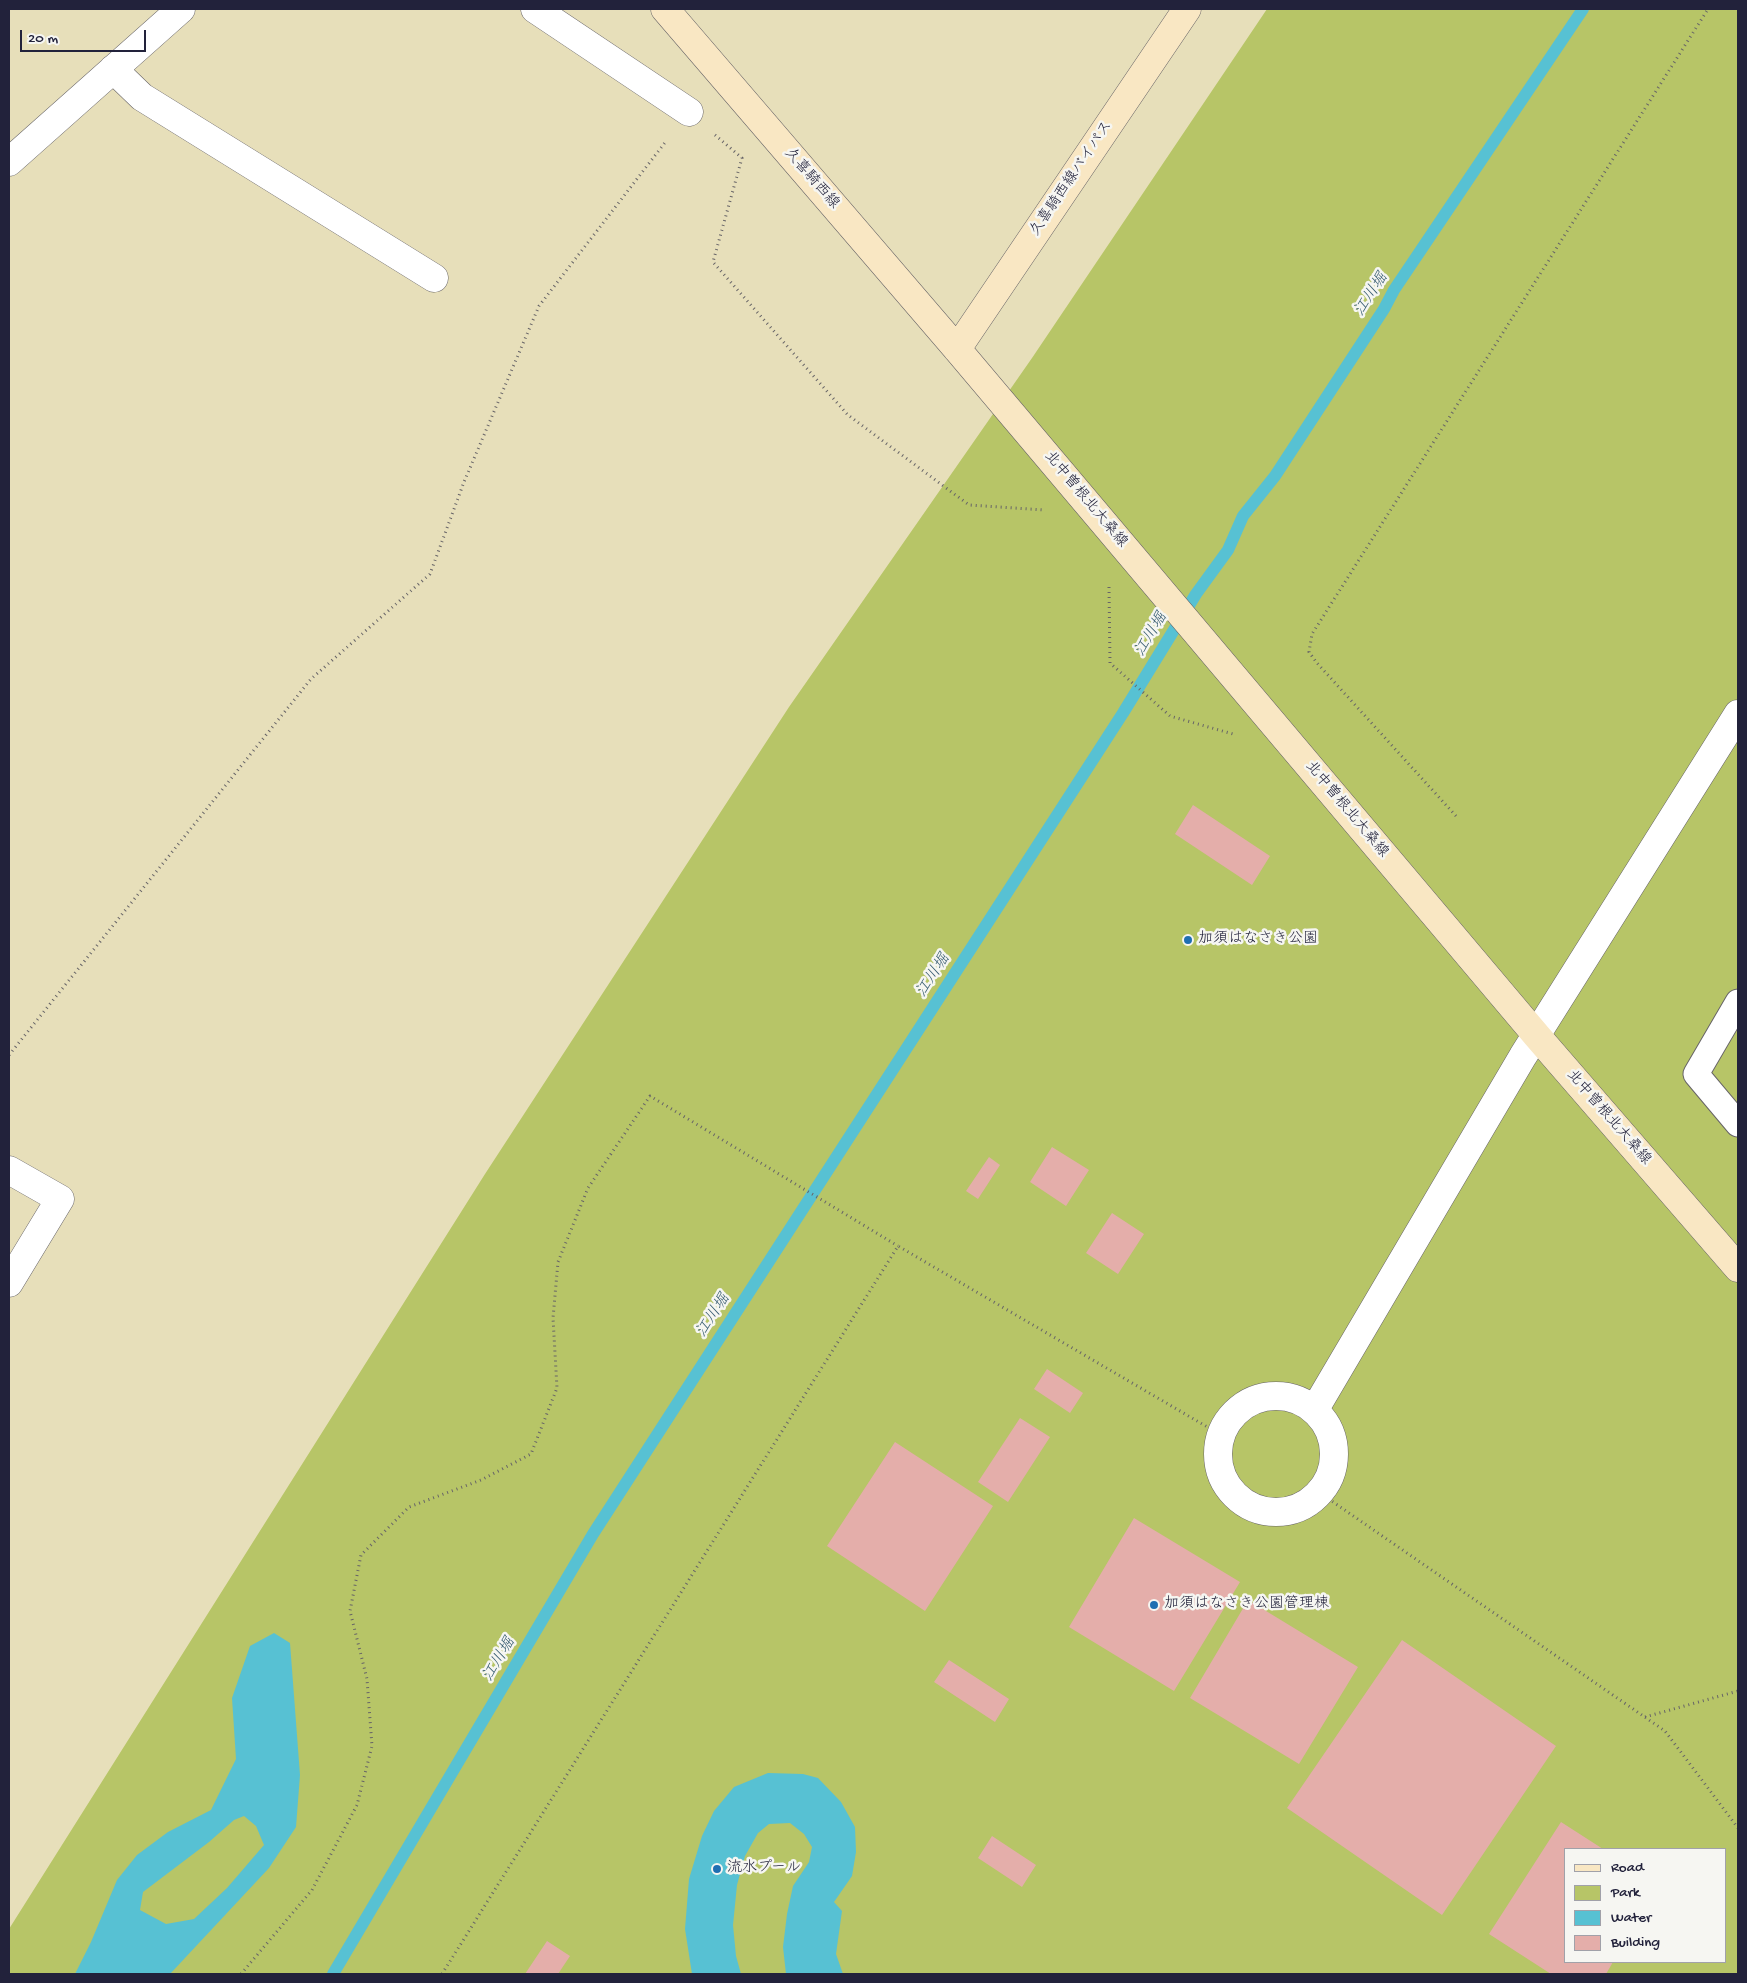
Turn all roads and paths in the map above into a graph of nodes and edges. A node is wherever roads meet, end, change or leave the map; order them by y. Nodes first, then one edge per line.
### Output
1 (181, 9) edge
2 (535, 9) edge
3 (665, 9) edge
4 (1187, 9) edge
5 (1708, 9) edge
6 (114, 69) junction
7 (689, 112) junction
8 (9, 162) edge
9 (434, 278) dead end
10 (957, 348) junction
11 (1045, 510) dead end
12 (1103, 579) dead end
13 (1738, 714) edge
14 (1240, 736) dead end
15 (1456, 816) dead end
16 (1738, 1002) edge
17 (1537, 1036) junction
18 (9, 1056) edge
19 (1738, 1124) edge
20 (9, 1170) edge
21 (898, 1246) junction
22 (1738, 1268) edge
23 (9, 1283) edge
24 (1315, 1409) junction
25 (1221, 1435) junction
26 (1320, 1493) junction
27 (1738, 1691) edge
28 (1644, 1718) junction
29 (1738, 1828) edge
30 (241, 1974) edge
31 (442, 1974) edge

1 - 6 street
2 - 7 street
3 - 10 main road, 久喜騎西線
4 - 10 main road, 久喜騎西線バイパス
5 - 15 path
6 - 8 street
6 - 9 street
7 - 11 path
7 - 18 path
10 - 17 main road, 北中曽根北大桑線
12 - 14 path
13 - 17 street
16 - 19 lane
17 - 22 main road, 北中曽根北大桑線
17 - 24 street
20 - 23 street
21 - 25 path
21 - 30 path
21 - 31 path
24 - 25 street
24 - 26 street
25 - 26 street
26 - 28 path
27 - 28 path
28 - 29 path

